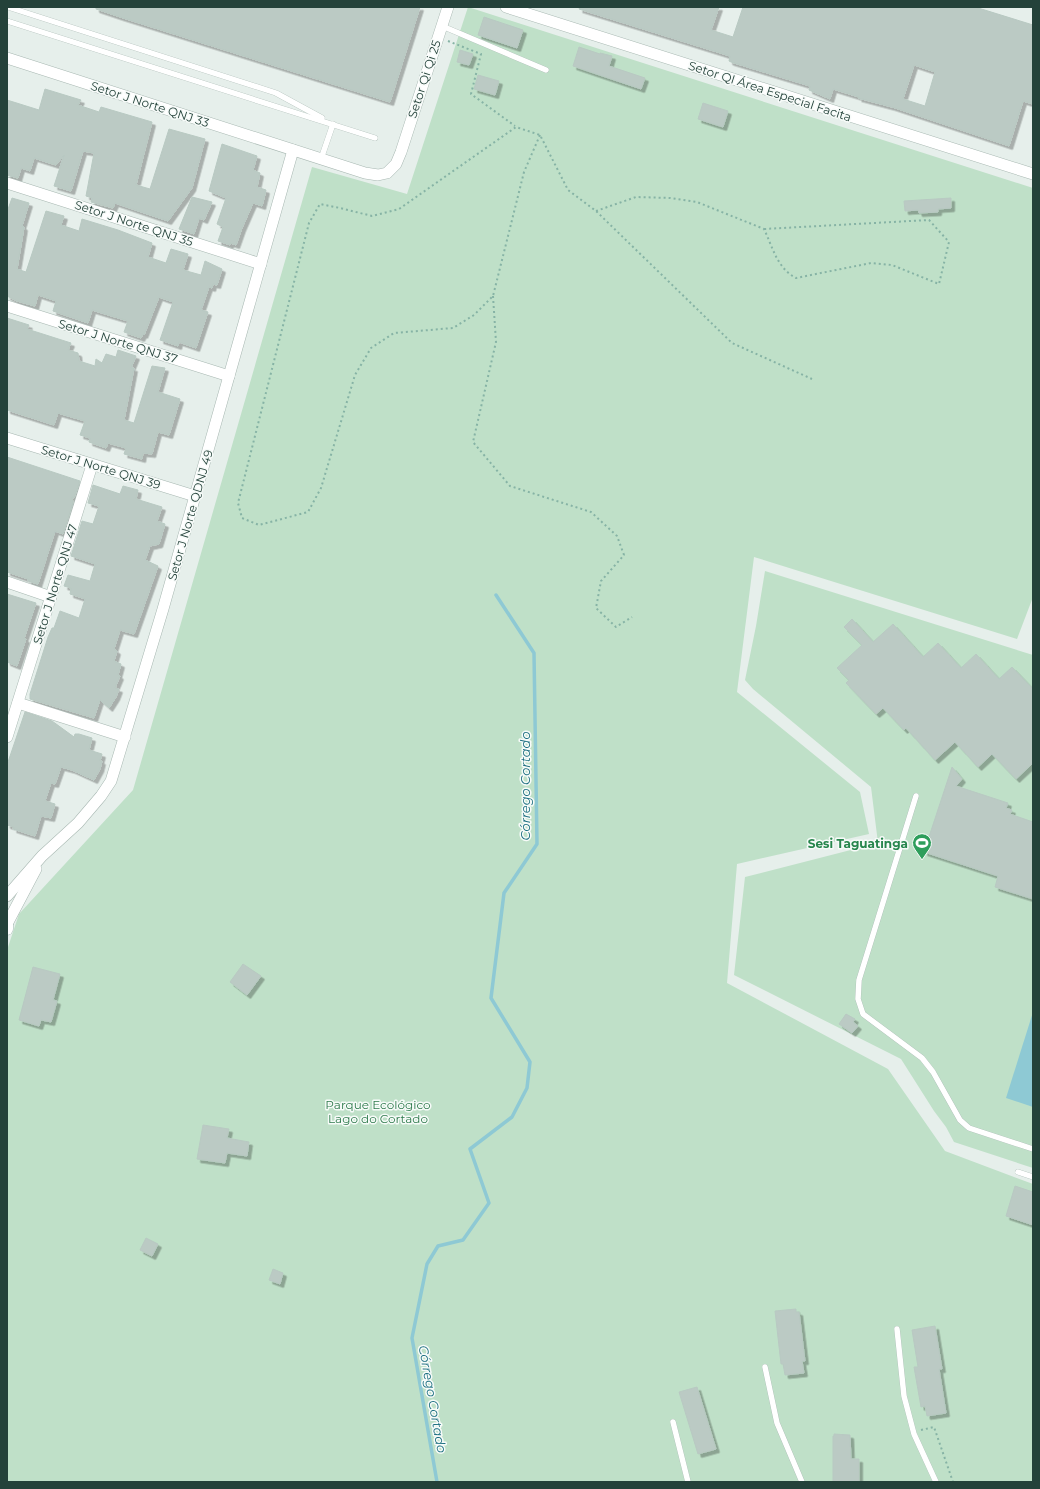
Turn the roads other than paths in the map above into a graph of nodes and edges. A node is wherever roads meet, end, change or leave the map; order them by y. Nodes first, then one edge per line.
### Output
1 (8, 7) edge
2 (448, 7) edge
3 (506, 7) edge
4 (7, 21) edge
5 (440, 31) junction
6 (7, 58) edge
7 (546, 70) dead end
8 (333, 124) junction
9 (375, 138) dead end
10 (293, 150) junction
11 (320, 159) junction
12 (1033, 174) edge
13 (7, 183) edge
14 (261, 264) junction
15 (7, 306) edge
16 (229, 376) junction
17 (7, 438) edge
18 (92, 465) junction
19 (194, 496) junction
20 (7, 582) edge
21 (50, 597) junction
22 (18, 703) junction
23 (7, 736) edge
24 (125, 737) junction
25 (916, 796) dead end
26 (42, 856) junction
27 (7, 896) edge
28 (7, 923) edge
29 (7, 929) edge
30 (1033, 1149) edge
31 (1018, 1172) dead end
32 (1033, 1177) edge
33 (898, 1330) dead end
34 (765, 1367) dead end
35 (672, 1422) dead end
36 (688, 1482) edge
37 (802, 1482) edge
38 (936, 1482) edge

1 - 8 lane
2 - 5 street, Setor Qi Qi 25
3 - 12 street, Setor QI Área Especial Facita
4 - 8 lane
5 - 7 lane
5 - 11 street, Setor Qi Qi 25
6 - 10 street, Setor J Norte QNJ 33
8 - 9 lane
8 - 11 lane
10 - 11 street, Setor J Norte QNJ 33
10 - 14 street, Setor J Norte QDNJ 49
13 - 14 street, Setor J Norte QNJ 35
14 - 16 street, Setor J Norte QDNJ 49
15 - 16 street, Setor J Norte QNJ 37
16 - 19 street, Setor J Norte QDNJ 49
17 - 18 street, Setor J Norte QNJ 39
18 - 19 street, Setor J Norte QNJ 39
18 - 21 street, Setor J Norte QNJ 47
19 - 24 street, Setor J Norte QDNJ 49
20 - 21 street
21 - 22 street, Setor J Norte QNJ 47
22 - 23 street, Setor J Norte QNJ 47
22 - 24 street
24 - 26 street, Setor J Norte QDNJ 49
25 - 30 lane
26 - 27 street
26 - 28 street
28 - 29 street
31 - 32 lane
33 - 38 lane
34 - 37 lane
35 - 36 lane

